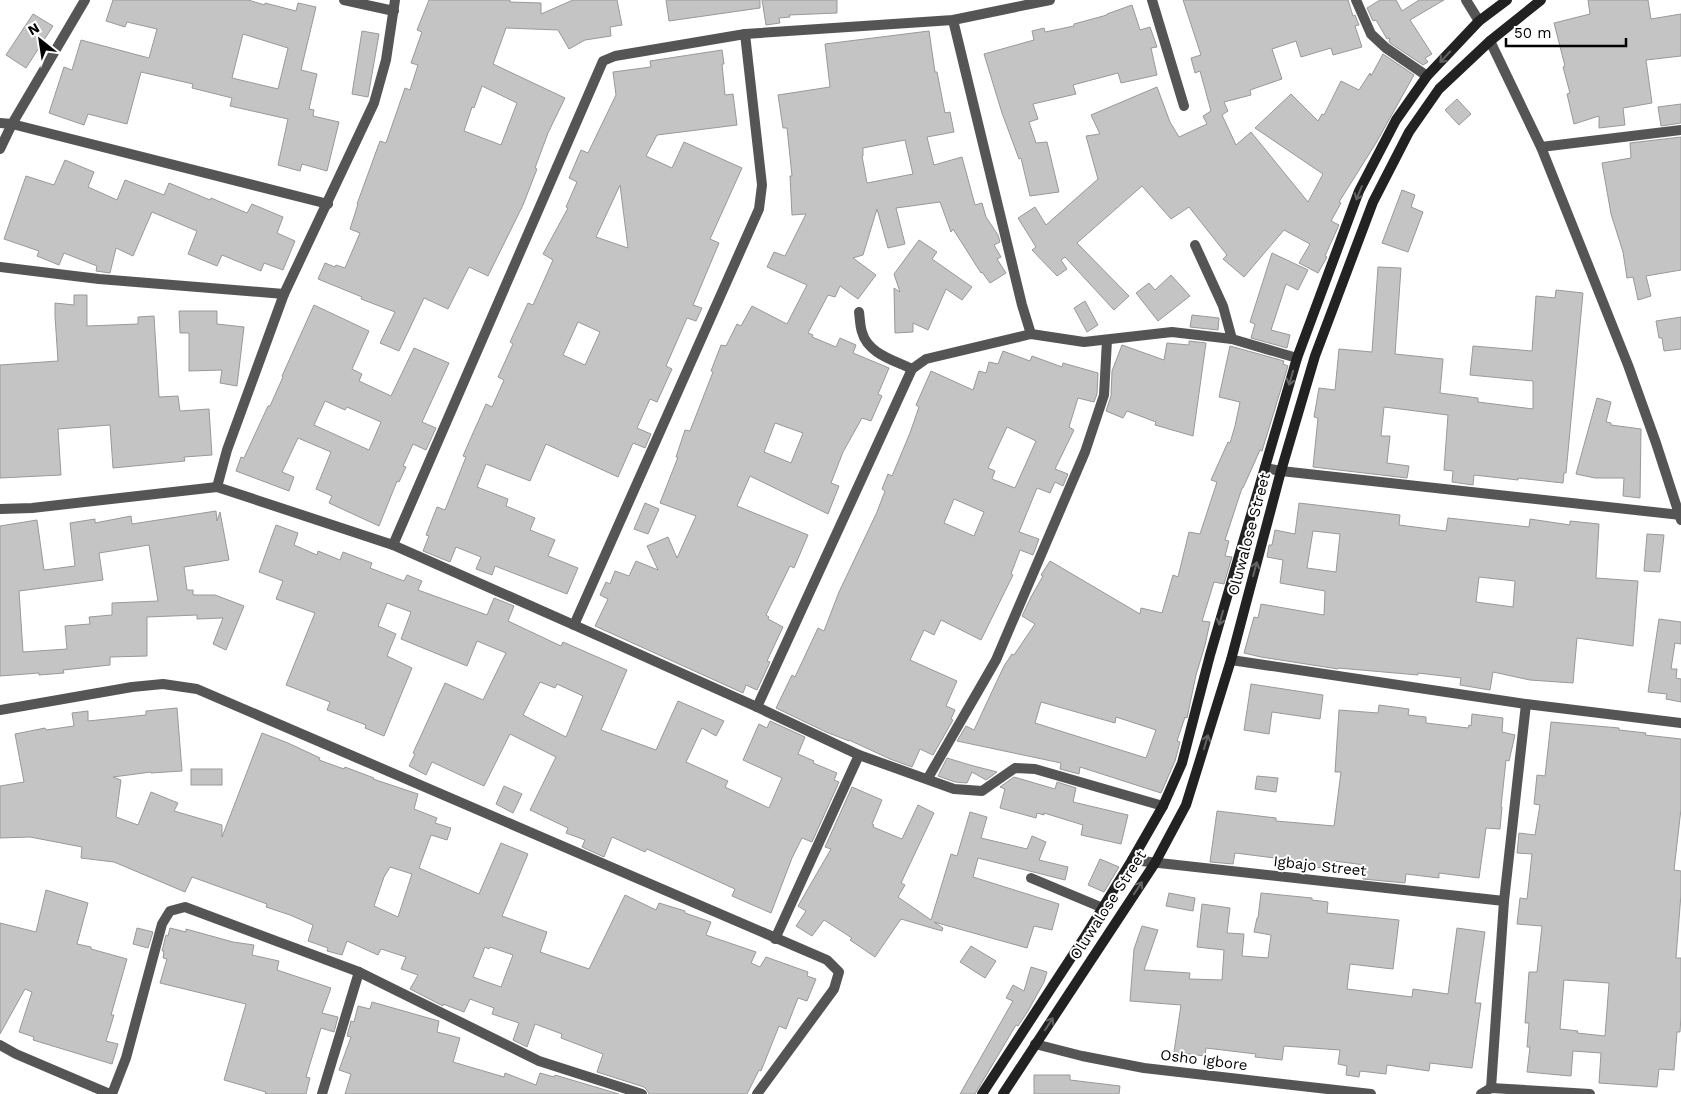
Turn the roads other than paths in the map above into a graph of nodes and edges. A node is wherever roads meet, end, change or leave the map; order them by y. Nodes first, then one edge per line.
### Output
1 (85, 0) edge
2 (344, 0) edge
3 (395, 0) edge
4 (1050, 0) edge
5 (1152, 0) edge
6 (1356, 0) edge
7 (1466, 0) edge
8 (1508, 0) edge
9 (1541, 0) edge
10 (1033, 2) edge
11 (394, 11) junction
12 (953, 20) junction
13 (1479, 21) junction
14 (745, 34) junction
15 (1490, 41) junction
16 (1427, 76) junction
17 (1184, 106) dead end
18 (0, 123) edge
19 (12, 124) junction
20 (1681, 130) edge
21 (1541, 147) junction
22 (0, 149) edge
23 (328, 204) junction
24 (1195, 245) dead end
25 (0, 267) edge
26 (284, 294) junction
27 (859, 312) dead end
28 (1031, 334) junction
29 (1232, 339) junction
30 (1107, 340) junction
31 (1297, 358) junction
32 (912, 369) junction
33 (1265, 468) junction
34 (1281, 471) junction
35 (217, 487) junction
36 (0, 509) edge
37 (1681, 515) edge
38 (1681, 520) edge
39 (393, 545) junction
40 (574, 624) junction
41 (1231, 660) junction
42 (1526, 704) junction
43 (756, 707) junction
44 (0, 710) edge
45 (1681, 723) edge
46 (859, 755) junction
47 (928, 778) junction
48 (1163, 806) junction
49 (1132, 860) junction
50 (1155, 863) junction
51 (1031, 878) dead end
52 (1504, 901) junction
53 (1103, 908) junction
54 (775, 939) junction
55 (359, 972) junction
56 (1035, 1044) junction
57 (0, 1045) edge
58 (999, 1066) junction
59 (1015, 1075) junction
60 (1486, 1091) edge
61 (111, 1094) edge
62 (322, 1094) edge
63 (642, 1094) edge
64 (757, 1094) edge
65 (982, 1094) edge
66 (1003, 1094) edge
67 (1371, 1094) edge
68 (1590, 1094) edge

1 - 19 street
2 - 11 street
3 - 11 street
4 - 10 street
5 - 17 street
6 - 16 street
7 - 13 street
8 - 13 street, Oluwalose Street
9 - 15 street, Oluwalose Street
10 - 12 street
11 - 23 street
12 - 14 street
12 - 28 street
13 -> 16 street, Oluwalose Street
14 - 39 street
14 - 40 street
15 - 21 street
15 - 34 street, Oluwalose Street
16 -> 31 street, Oluwalose Street
18 - 19 street
19 - 22 street
19 - 23 street
20 - 21 street
21 - 37 street
23 - 26 street
24 - 29 street
25 - 26 street
26 - 35 street
27 - 32 street
28 - 30 street
28 - 32 street
29 - 30 street
29 - 31 street
30 - 47 street
31 -> 33 street, Oluwalose Street
32 - 43 street
33 - 34 street
33 -> 48 street, Oluwalose Street
34 - 37 street
41 -> 34 street, Oluwalose Street
35 - 36 street
35 - 39 street
37 - 38 street
39 - 40 street
40 - 43 street
41 - 42 street
50 -> 41 street, Oluwalose Street
42 - 45 street
42 - 52 street
43 - 46 street
44 - 54 street
46 - 47 street
46 - 54 street
47 - 48 street
48 - 49 street, Oluwalose Street
49 - 50 street, Igbajo Street
49 - 53 street, Oluwalose Street
50 - 52 street, Igbajo Street
56 -> 50 street, Oluwalose Street
51 - 53 street
52 - 60 street
53 - 58 street, Oluwalose Street
54 - 64 street
55 - 61 street
55 - 62 street
55 - 63 street
56 - 59 street, Oluwalose Street
56 - 67 street, Osho Igbore
57 - 61 street
58 - 59 street
58 - 65 street, Oluwalose Street
59 - 66 street, Oluwalose Street
60 - 68 street

